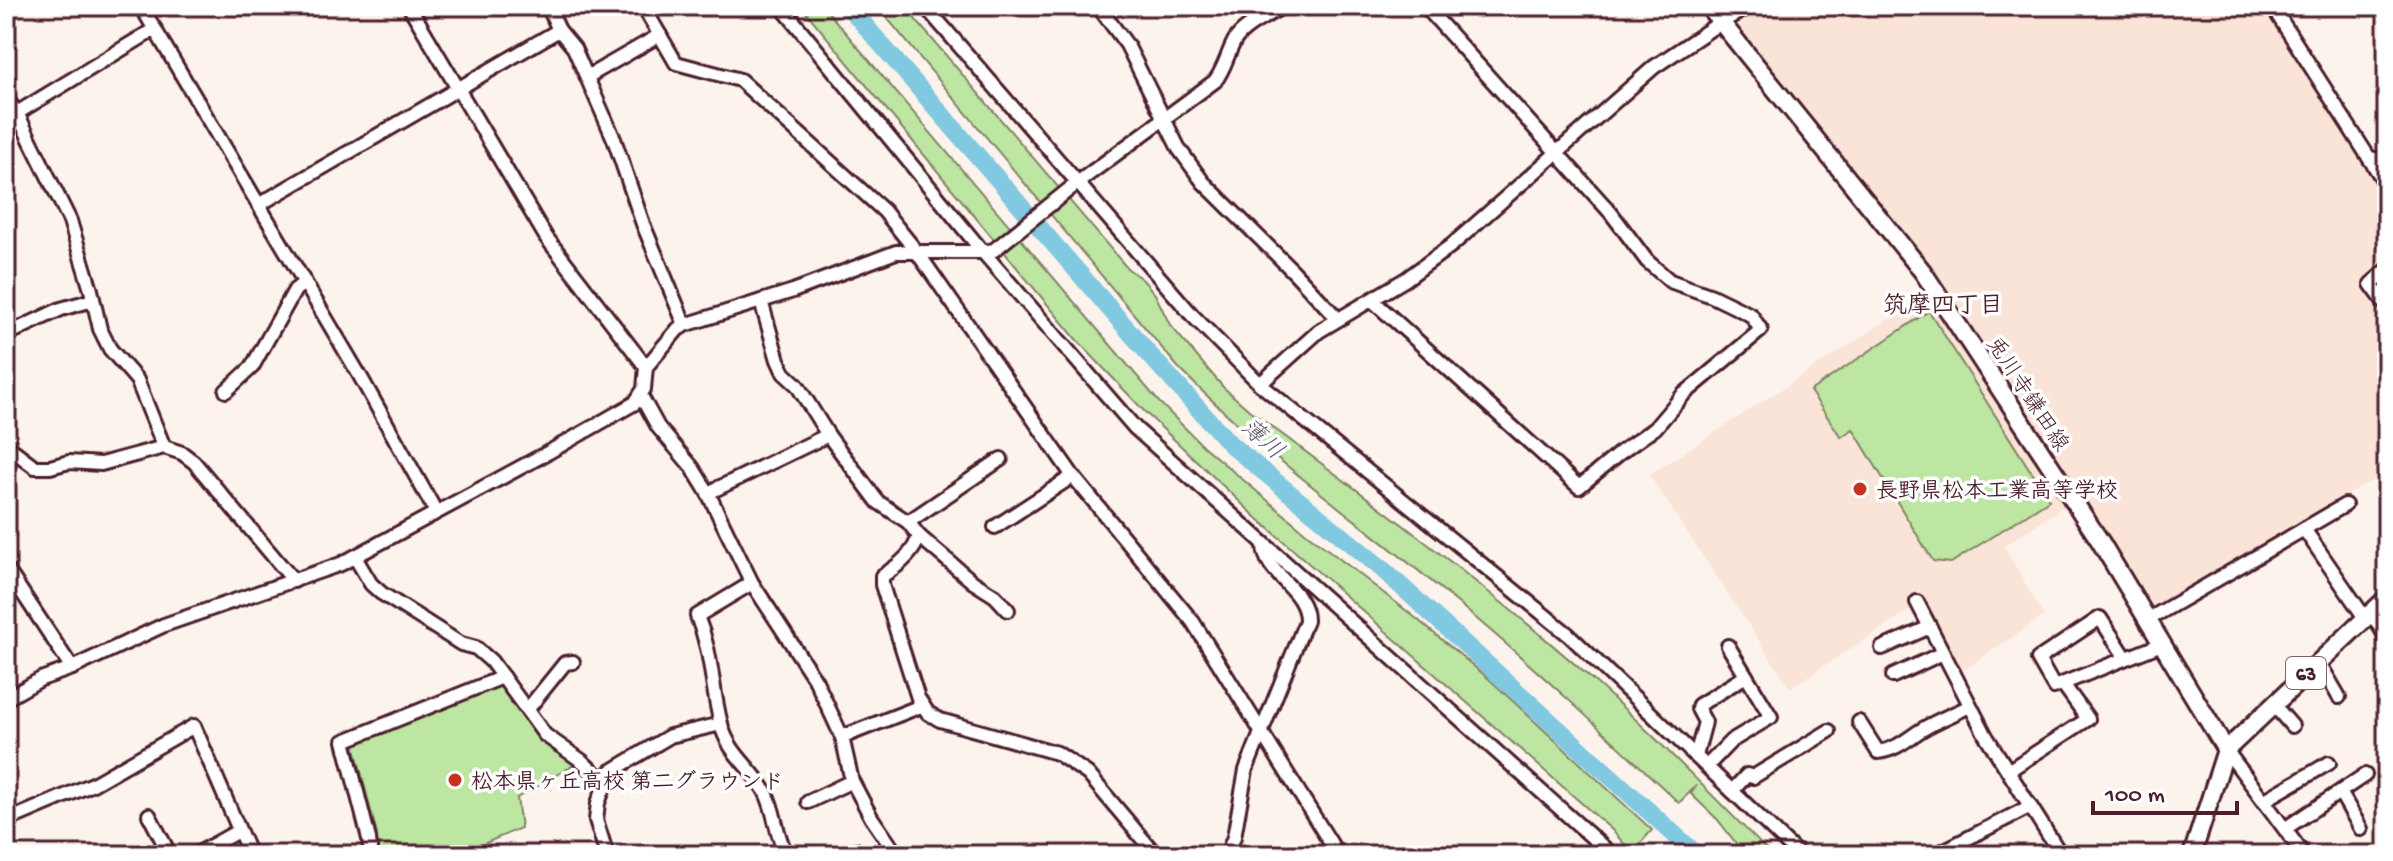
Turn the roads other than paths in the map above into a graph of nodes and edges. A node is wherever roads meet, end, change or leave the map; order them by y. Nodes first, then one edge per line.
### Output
1 (141, 6) edge
2 (409, 6) edge
3 (548, 6) edge
4 (643, 6) edge
5 (781, 6) edge
6 (925, 6) edge
7 (1098, 6) edge
8 (1283, 6) edge
9 (1425, 6) edge
10 (1708, 6) edge
11 (1751, 6) edge
12 (2272, 6) edge
13 (1721, 22) junction
14 (155, 29) junction
15 (559, 30) junction
16 (660, 35) junction
17 (587, 77) junction
18 (459, 89) junction
19 (6, 98) edge
20 (17, 113) junction
21 (1164, 120) junction
22 (1555, 153) junction
23 (2369, 158) junction
24 (2387, 161) edge
25 (1073, 186) junction
26 (2387, 186) edge
27 (260, 204) junction
28 (988, 251) junction
29 (917, 252) junction
30 (2387, 270) edge
31 (305, 282) junction
32 (93, 300) junction
33 (1372, 300) junction
34 (761, 301) junction
35 (2387, 306) edge
36 (1338, 319) junction
37 (685, 325) junction
38 (14, 331) dead end
39 (646, 367) junction
40 (1260, 384) junction
41 (226, 391) dead end
42 (641, 396) junction
43 (828, 435) junction
44 (164, 447) junction
45 (6, 449) edge
46 (1001, 459) dead end
47 (1073, 476) junction
48 (708, 493) junction
49 (2345, 505) dead end
50 (436, 512) junction
51 (908, 522) junction
52 (995, 527) dead end
53 (2304, 529) junction
54 (919, 536) junction
55 (1264, 545) junction
56 (355, 557) junction
57 (6, 568) edge
58 (294, 581) junction
59 (752, 583) junction
60 (2387, 598) edge
61 (1917, 602) dead end
62 (1008, 610) dead end
63 (2368, 615) junction
64 (2149, 619) junction
65 (1930, 627) junction
66 (2387, 639) edge
67 (2162, 644) junction
68 (1728, 646) dead end
69 (1882, 648) dead end
70 (1943, 653) junction
71 (2126, 658) junction
72 (2318, 661) junction
73 (573, 662) dead end
74 (72, 668) junction
75 (1746, 676) junction
76 (1893, 676) dead end
77 (503, 677) junction
78 (2063, 684) junction
79 (2339, 697) dead end
80 (6, 699) edge
81 (2273, 704) junction
82 (921, 706) junction
83 (1970, 706) junction
84 (527, 710) junction
85 (1859, 722) dead end
86 (721, 724) junction
87 (2292, 726) dead end
88 (1261, 728) junction
89 (1829, 731) dead end
90 (842, 737) junction
91 (2226, 750) junction
92 (1696, 756) junction
93 (2322, 763) dead end
94 (1707, 766) junction
95 (2008, 771) junction
96 (2365, 775) dead end
97 (852, 781) junction
98 (604, 782) junction
99 (1732, 791) junction
100 (2340, 792) junction
101 (2265, 800) junction
102 (808, 802) dead end
103 (2029, 807) junction
104 (149, 815) dead end
105 (6, 821) edge
106 (2355, 825) dead end
107 (2286, 828) junction
108 (238, 831) junction
109 (170, 855) edge
110 (195, 855) edge
111 (250, 855) edge
112 (371, 855) edge
113 (607, 855) edge
114 (787, 855) edge
115 (844, 855) edge
116 (858, 855) edge
117 (897, 855) edge
118 (1156, 855) edge
119 (1227, 855) edge
120 (1338, 855) edge
121 (1612, 855) edge
122 (1799, 855) edge
123 (1935, 855) edge
124 (2061, 855) edge
125 (2192, 855) edge
126 (2304, 855) edge

1 - 14 street
2 - 18 street
3 - 15 street
4 - 16 street
5 - 28 street
6 - 25 street
7 - 21 street
8 - 21 street
9 - 22 street
10 - 13 main road, 兎川寺鎌田線
11 - 13 street
12 - 23 street
13 - 22 street
13 - 64 main road, 兎川寺鎌田線
14 - 20 street
14 - 27 street
15 - 17 street
15 - 18 street
16 - 17 street
16 - 29 street
17 - 37 street
18 - 27 street
18 - 39 street
19 - 20 street
20 - 32 street
21 - 25 street
21 - 36 street
22 - 33 street
22 - 33 street
23 - 24 street
23 - 26 street
25 - 28 street
25 - 40 street
27 - 31 street
28 - 29 street
28 - 55 street
29 - 34 street
29 - 47 street
30 - 35 street
31 - 41 street
31 - 50 street
32 - 38 street
32 - 44 street
33 - 36 street
34 - 37 street
34 - 43 street
36 - 40 street
37 - 39 street
39 - 42 street
40 - 92 street
42 - 48 street
42 - 50 street
43 - 48 street
43 - 51 street
44 - 45 street
44 - 58 street
46 - 51 street
47 - 52 street
47 - 88 street
48 - 59 street
49 - 53 street
50 - 56 street
51 - 54 street
53 - 63 street
53 - 64 street
54 - 62 street
54 - 82 street
55 - 88 street
55 - 121 street
56 - 58 street
56 - 77 street
57 - 74 street
58 - 74 street
59 - 86 street
59 - 90 street
60 - 63 main road, 63
61 - 65 street
63 - 66 street
63 - 72 main road, 63
64 - 67 main road, 兎川寺鎌田線
65 - 69 street
65 - 70 street
67 - 71 street
67 - 91 main road, 兎川寺鎌田線
68 - 75 street
70 - 76 street
70 - 83 street
71 - 78 street
71 - 78 street
72 - 79 street
72 - 81 main road, 63
73 - 84 street
74 - 80 street
75 - 92 street
75 - 94 street
77 - 84 street
77 - 112 street
78 - 95 street
81 - 87 street
81 - 91 main road, 63
82 - 90 street
82 - 118 street
83 - 85 street
83 - 95 street
84 - 98 street
86 - 98 street
86 - 114 street
88 - 119 street
88 - 120 street
89 - 99 street
90 - 97 street
91 - 101 street
91 - 125 main road, 63
92 - 94 street
93 - 101 street
94 - 99 street
95 - 103 street
96 - 100 street
97 - 102 street
97 - 117 street
98 - 113 street
99 - 122 street
100 - 106 street
100 - 107 street
101 - 107 street
103 - 123 street
103 - 124 street
104 - 109 street
105 - 108 street
107 - 126 street
108 - 110 street
108 - 111 street
115 - 116 street

